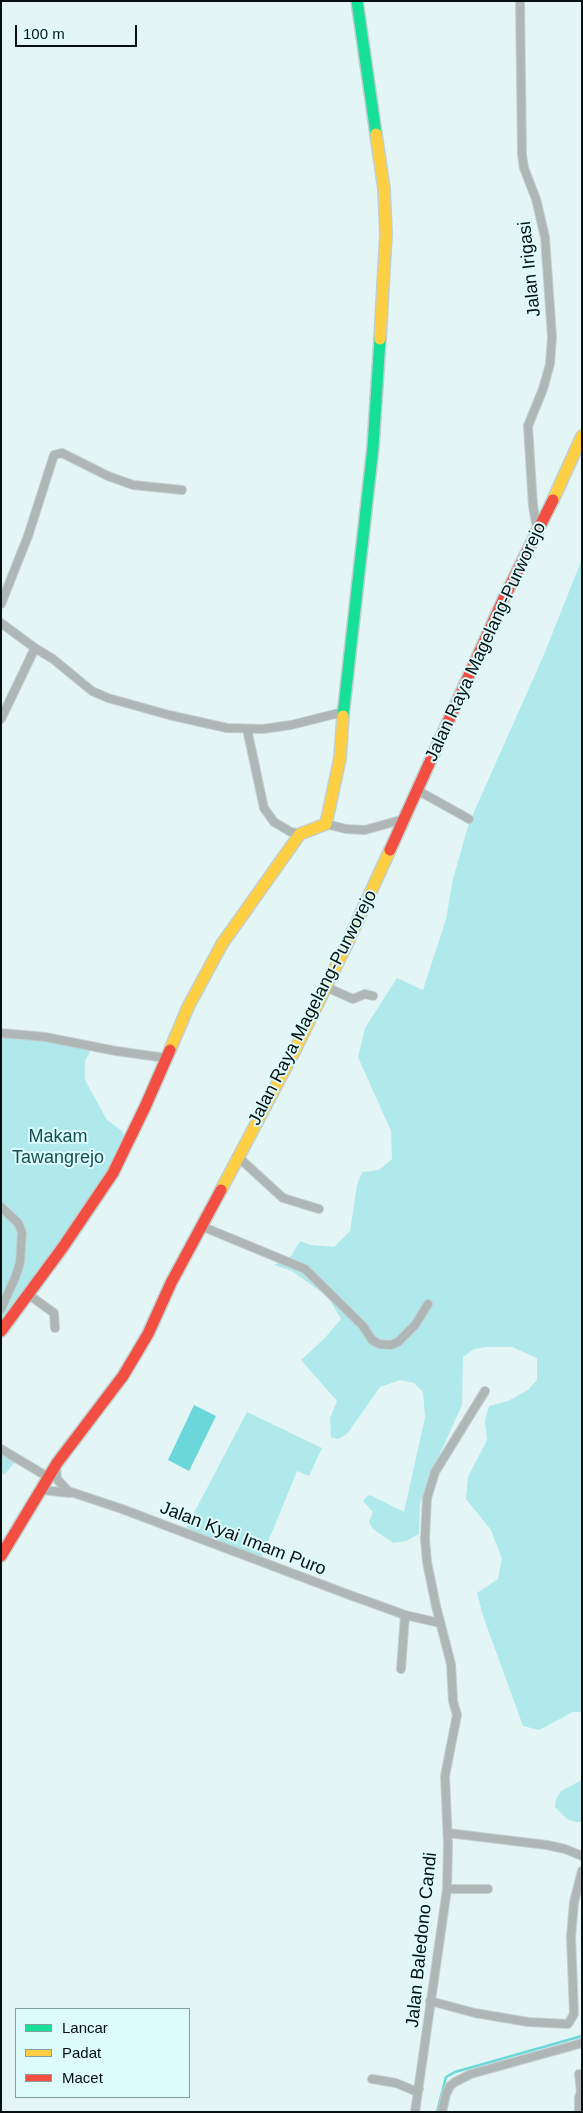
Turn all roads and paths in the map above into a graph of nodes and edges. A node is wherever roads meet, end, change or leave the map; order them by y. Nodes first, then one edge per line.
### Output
1 (357, 1) edge
2 (520, 1) edge
3 (582, 436) edge
4 (182, 490) dead end
5 (538, 532) junction
6 (1, 604) edge
7 (1, 623) edge
8 (35, 648) junction
9 (343, 712) junction
10 (1, 719) edge
11 (247, 729) junction
12 (416, 790) junction
13 (405, 818) junction
14 (469, 819) dead end
15 (326, 824) junction
16 (300, 834) junction
17 (326, 987) junction
18 (373, 996) dead end
19 (1, 1033) edge
20 (166, 1058) junction
21 (237, 1156) junction
22 (1, 1207) edge
23 (319, 1209) dead end
24 (201, 1226) junction
25 (29, 1295) junction
26 (428, 1304) dead end
27 (1, 1309) edge
28 (55, 1328) dead end
29 (1, 1331) edge
30 (485, 1391) dead end
31 (1, 1450) edge
32 (57, 1463) junction
33 (48, 1478) junction
34 (42, 1490) junction
35 (75, 1494) junction
36 (1, 1556) edge
37 (405, 1615) junction
38 (440, 1623) junction
39 (401, 1669) dead end
40 (448, 1833) junction
41 (582, 1856) edge
42 (582, 1871) edge
43 (447, 1889) junction
44 (488, 1889) dead end
45 (578, 1902) edge
46 (430, 2001) junction
47 (578, 2014) edge
48 (582, 2043) edge
49 (579, 2074) dead end
50 (372, 2079) dead end
51 (419, 2089) junction
52 (416, 2112) edge
53 (442, 2112) edge
54 (579, 2112) edge

1 - 9 street
2 - 5 street, Jalan Irigasi
3 - 5 street, Jalan Raya Magelang-Purworejo
4 - 6 street
5 - 12 street, Jalan Raya Magelang-Purworejo
7 - 8 street
8 - 10 street
8 - 11 street
9 - 11 street
9 - 15 street
11 - 16 street
12 - 13 street, Jalan Raya Magelang-Purworejo
12 - 14 street
13 - 15 street
13 - 17 street, Jalan Raya Magelang-Purworejo
15 - 16 street
16 - 20 street
17 - 18 street
17 - 21 street, Jalan Raya Magelang-Purworejo
19 - 20 street
20 - 25 street
21 - 23 street
21 - 24 street, Jalan Raya Magelang-Purworejo
22 - 27 street
24 - 26 street
24 - 32 street, Jalan Raya Magelang-Purworejo
25 - 28 street
25 - 29 street
30 - 38 street, Jalan Baledono Candi
31 - 33 street
32 - 33 street, Jalan Raya Magelang-Purworejo
32 - 35 street, Jalan Kyai Imam Puro
33 - 34 street, Jalan Raya Magelang-Purworejo
34 - 35 street
34 - 36 street, Jalan Raya Magelang-Purworejo
35 - 37 street, Jalan Kyai Imam Puro
37 - 38 street, Jalan Kyai Imam Puro
37 - 39 street
38 - 40 street, Jalan Baledono Candi
40 - 41 street
40 - 43 street, Jalan Baledono Candi
42 - 45 street
43 - 44 street
43 - 46 street, Jalan Baledono Candi
45 - 47 street
46 - 47 street
46 - 51 street, Jalan Baledono Candi
48 - 53 street
49 - 54 street
50 - 51 street
51 - 52 street, Jalan Baledono Candi

